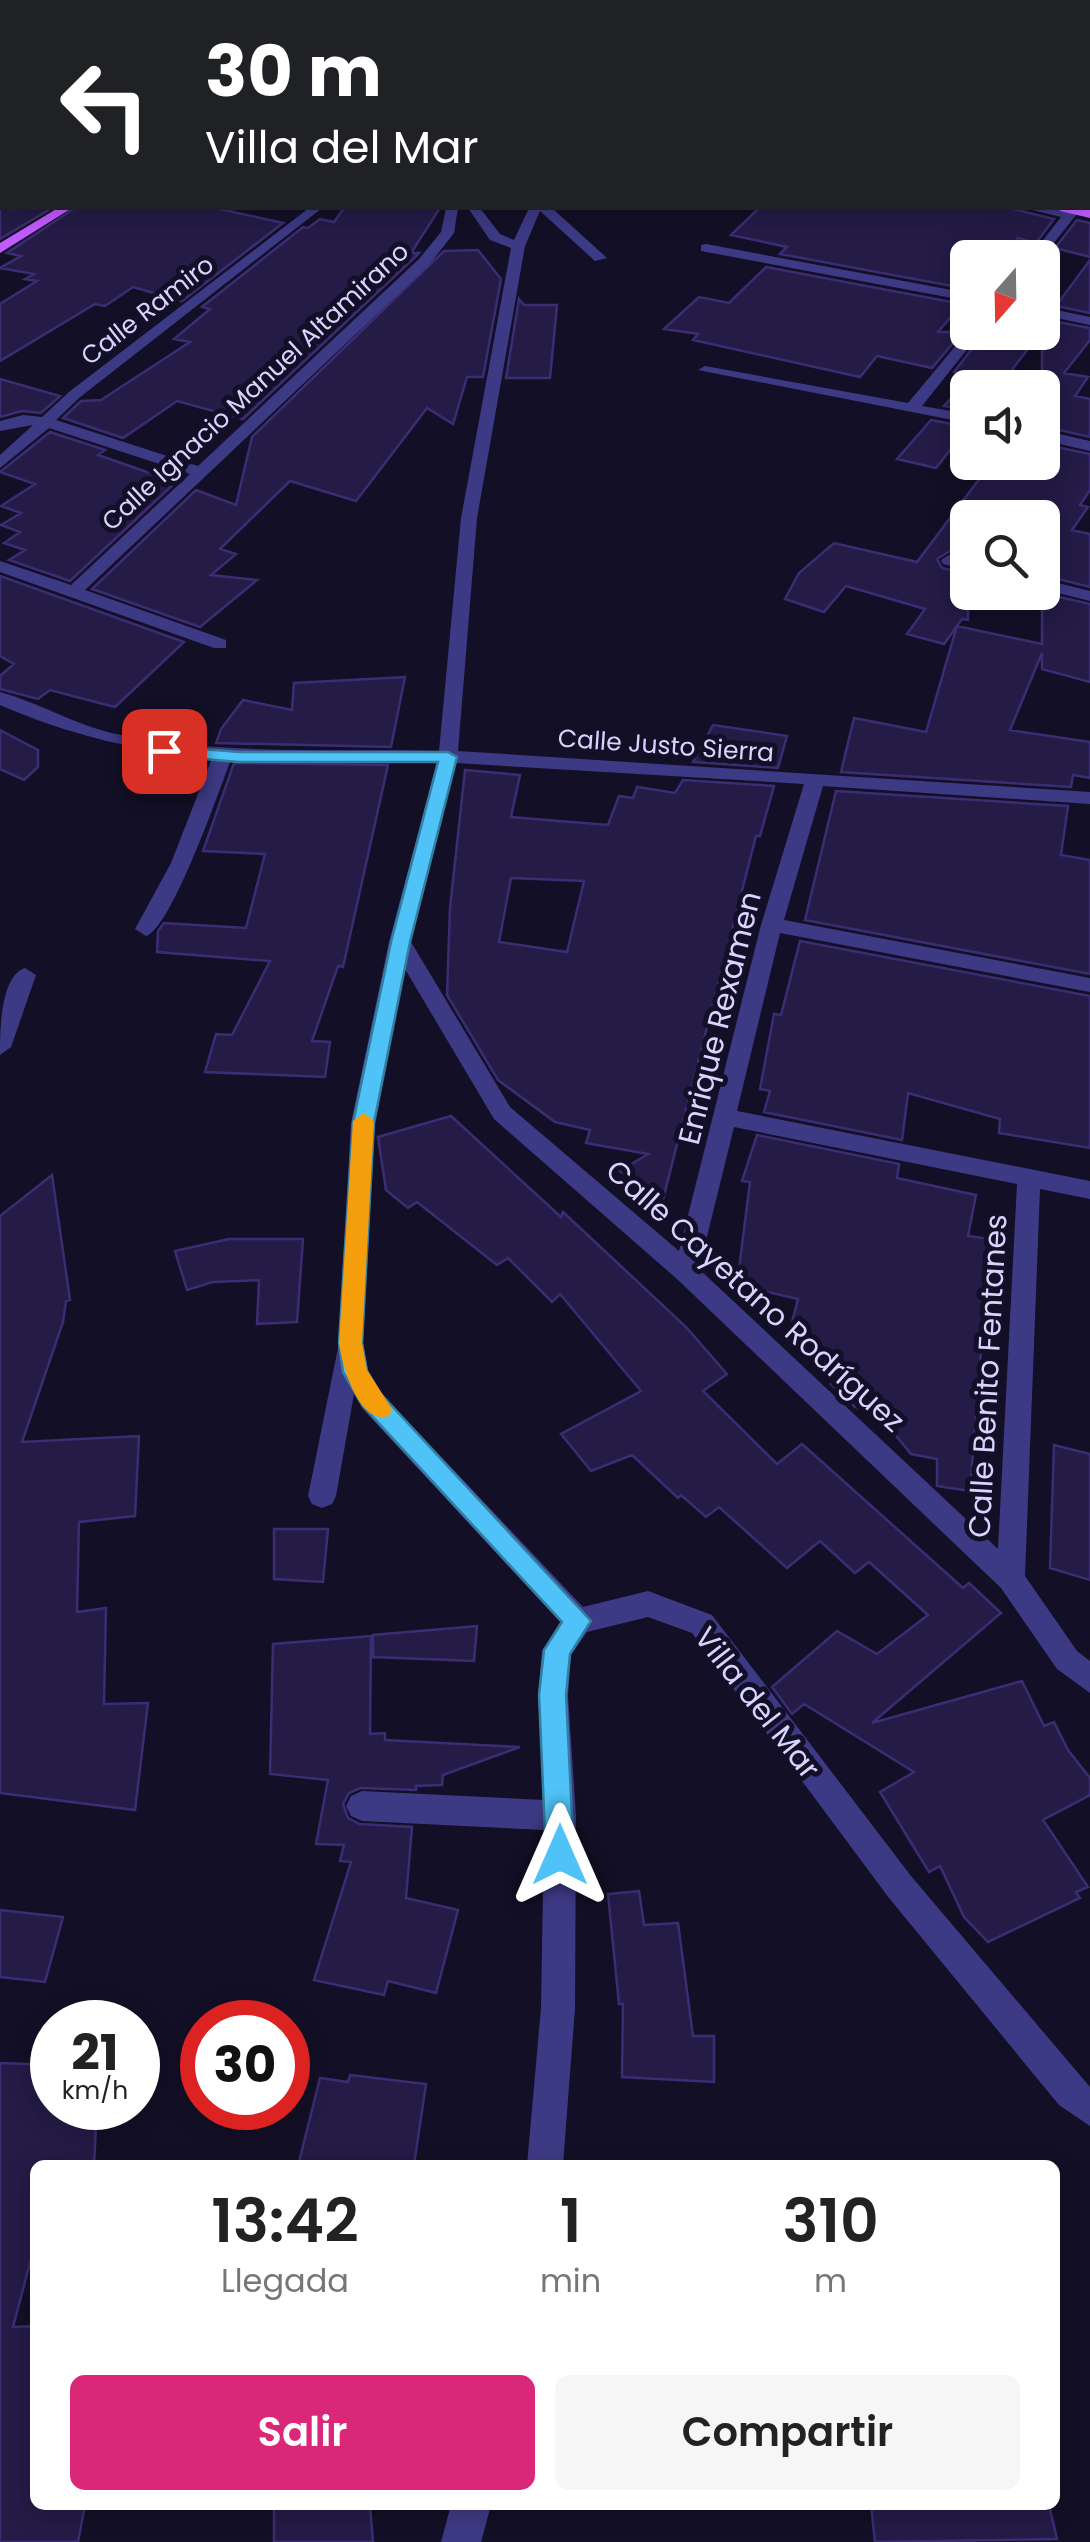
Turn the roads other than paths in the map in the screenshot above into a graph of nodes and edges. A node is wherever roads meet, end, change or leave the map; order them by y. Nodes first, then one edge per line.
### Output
1 (63, 210) edge
2 (313, 210) edge
3 (452, 210) edge
4 (475, 210) edge
5 (533, 210) edge
6 (548, 210) edge
7 (1070, 211) edge
8 (1090, 214) edge
9 (1048, 240) edge
10 (518, 246) junction
11 (706, 248) dead end
12 (0, 249) edge
13 (600, 258) dead end
14 (950, 294) edge
15 (1060, 315) edge
16 (1090, 321) edge
17 (959, 350) edge
18 (705, 370) dead end
19 (914, 406) junction
20 (950, 414) edge
21 (46, 422) junction
22 (0, 426) edge
23 (1060, 439) edge
24 (1090, 446) edge
25 (0, 464) edge
26 (200, 472) junction
27 (0, 566) edge
28 (1060, 588) edge
29 (76, 590) junction
30 (1090, 596) edge
31 (220, 644) dead end
32 (0, 698) edge
33 (231, 756) junction
34 (448, 757) junction
35 (816, 780) junction
36 (1090, 798) edge
37 (772, 926) junction
38 (146, 929) dead end
39 (400, 942) junction
40 (26, 975) dead end
41 (1090, 985) edge
42 (0, 1047) edge
43 (726, 1117) junction
44 (1030, 1176) junction
45 (1090, 1190) edge
46 (686, 1272) junction
47 (350, 1343) junction
48 (322, 1496) dead end
49 (1011, 1579) junction
50 (578, 1621) junction
51 (1090, 1680) edge
52 (362, 1806) dead end
53 (560, 1816) junction
54 (1090, 2109) edge
55 (545, 2160) edge
56 (470, 2510) edge
57 (462, 2542) edge

1 - 12 main road
2 - 21 street, Calle Ramiro
3 - 26 street, Calle Ignacio Manuel Altamirano
4 - 10 street
5 - 10 street
6 - 13 street
7 - 8 main road
7 - 9 street
10 - 34 street
11 - 14 street
15 - 16 street
17 - 19 street
18 - 19 street
19 - 20 street
21 - 22 street
21 - 25 street, Calle Ramiro
21 - 26 street
23 - 24 street
26 - 29 street, Calle Ignacio Manuel Altamirano
27 - 29 street
28 - 30 street
29 - 31 street
32 - 33 street, Calle Justo Sierra
33 - 34 street, Calle Justo Sierra
33 - 38 street
34 - 35 street, Calle Justo Sierra
34 - 39 street
35 - 36 street, Calle Justo Sierra
35 - 37 street, Enrique Rexamen
37 - 41 street
37 - 43 street, Enrique Rexamen
39 - 46 street, Calle Cayetano Rodríguez
39 - 47 street
40 - 42 street
43 - 44 street
43 - 46 street, Enrique Rexamen
44 - 45 street
44 - 49 street, Calle Benito Fentanes
46 - 49 street, Calle Cayetano Rodríguez
47 - 48 street
47 - 50 street
49 - 51 street, Calle Cayetano Rodríguez
50 - 53 street
50 - 54 street, Villa del Mar
52 - 53 street
53 - 55 street
56 - 57 street

